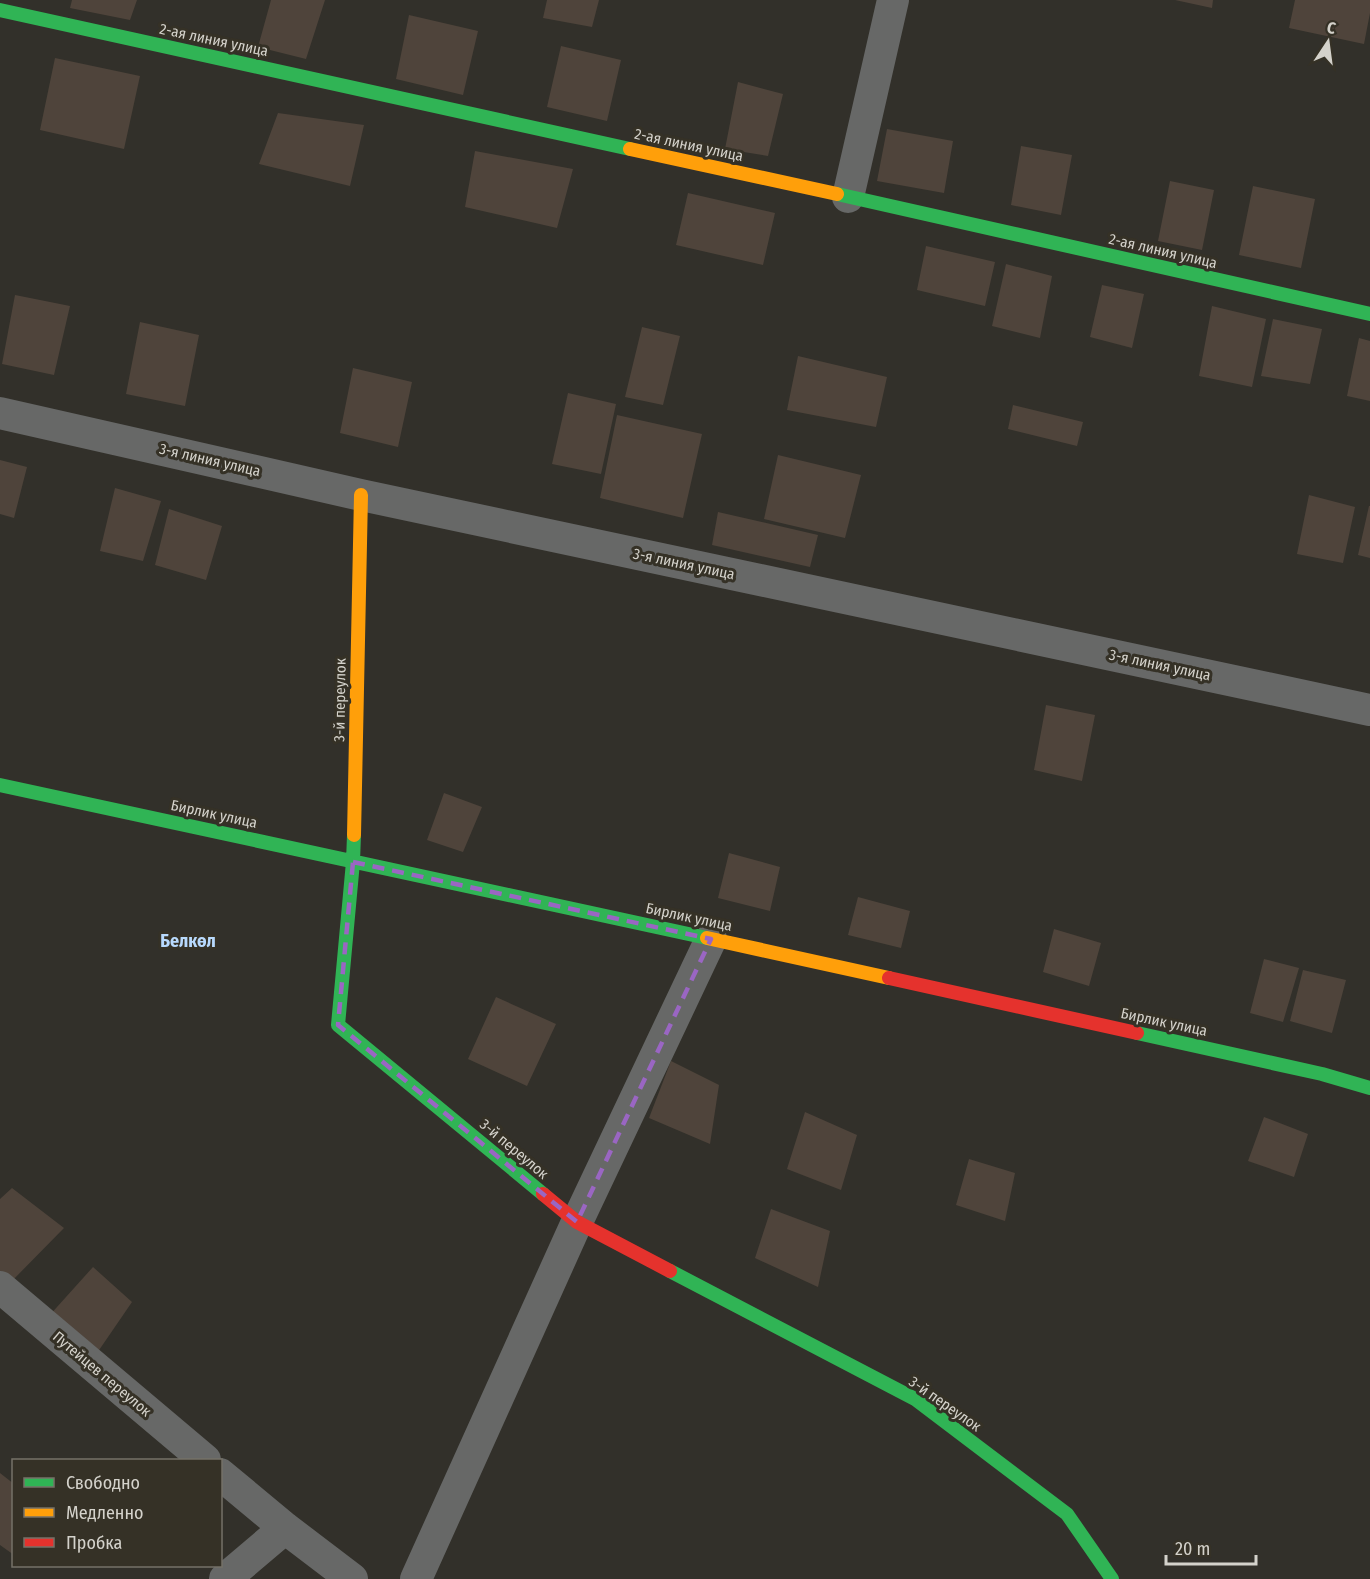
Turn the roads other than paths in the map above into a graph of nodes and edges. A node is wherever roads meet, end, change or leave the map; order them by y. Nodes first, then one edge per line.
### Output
1 (893, 0) edge
2 (0, 10) edge
3 (848, 197) junction
4 (1370, 314) edge
5 (0, 413) edge
6 (361, 495) junction
7 (1370, 710) edge
8 (0, 784) edge
9 (353, 862) junction
10 (711, 939) junction
11 (1370, 1088) edge
12 (577, 1222) junction
13 (0, 1287) edge
14 (203, 1459) edge
15 (222, 1476) edge
16 (285, 1528) junction
17 (225, 1579) edge
18 (352, 1579) edge
19 (416, 1579) edge
20 (1112, 1579) edge

1 - 3 street
2 - 3 street, 2-ая линия улица
3 - 4 street, 2-ая линия улица
5 - 6 street, 3-я линия улица
6 - 7 street, 3-я линия улица
6 - 9 street, 3-й переулок
8 - 9 street, Бирлик улица
9 - 10 street, Бирлик улица
9 - 12 street, 3-й переулок
10 - 11 street, Бирлик улица
10 - 12 street
12 - 19 street
12 - 20 street, 3-й переулок
13 - 14 street, Путейцев переулок
15 - 16 street
16 - 17 street
16 - 18 street

